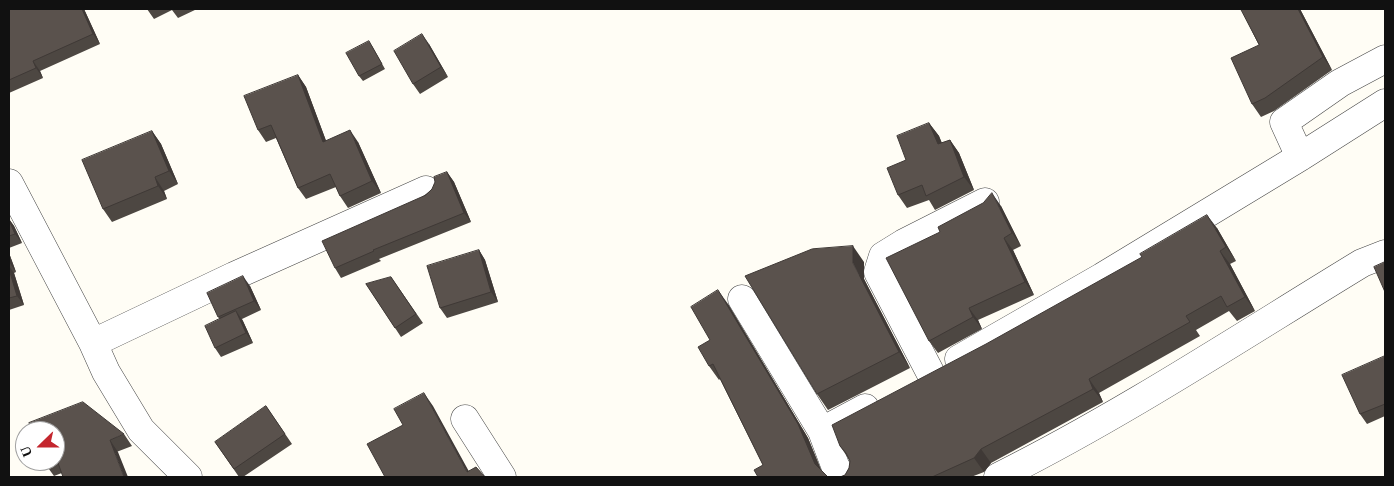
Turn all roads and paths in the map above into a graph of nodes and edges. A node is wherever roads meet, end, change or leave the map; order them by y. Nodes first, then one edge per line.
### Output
1 (1385, 59) edge
2 (1385, 103) edge
3 (1300, 157) junction
4 (9, 183) edge
5 (426, 190) dead end
6 (985, 202) edge
7 (1385, 254) edge
8 (742, 299) dead end
9 (93, 343) junction
10 (931, 374) junction
11 (465, 419) dead end
12 (822, 431) junction
13 (188, 477) edge
14 (502, 477) edge
15 (844, 477) edge
16 (998, 477) edge

1 - 3 street
2 - 3 street
3 - 10 street
4 - 9 street
5 - 9 street
6 - 10 street
7 - 16 street
8 - 12 street
9 - 13 street
10 - 12 street
11 - 14 street
12 - 15 street

